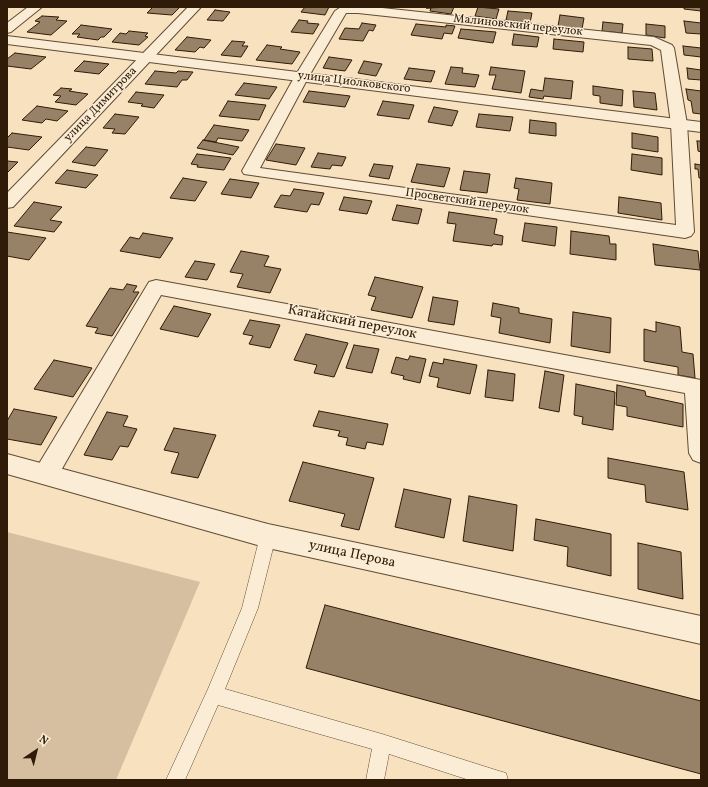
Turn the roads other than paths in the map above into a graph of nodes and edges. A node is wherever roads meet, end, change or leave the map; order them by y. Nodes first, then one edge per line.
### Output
1 (36, 7) edge
2 (195, 7) edge
3 (8, 38) edge
4 (147, 58) junction
5 (302, 76) junction
6 (679, 124) junction
7 (701, 127) edge
8 (7, 203) edge
9 (701, 452) edge
10 (7, 464) edge
11 (46, 474) junction
12 (268, 536) junction
13 (701, 630) edge
14 (214, 695) junction
15 (382, 743) junction
16 (175, 780) edge
17 (375, 780) edge
18 (500, 780) edge

1 - 3 street
2 - 4 street, улица Димитрова
3 - 4 street, улица Циолковского
4 - 5 street, улица Циолковского
4 - 8 street, улица Димитрова
5 - 6 street, улица Циолковского
5 - 6 street, Малиновский переулок
5 - 6 street, Просветский переулок
6 - 7 street, улица Циолковского
9 - 11 street, Катайский переулок
10 - 11 street, улица Перова
11 - 12 street, улица Перова
12 - 13 street, улица Перова
12 - 14 lane
14 - 15 lane
14 - 16 lane
15 - 17 lane
15 - 18 lane

